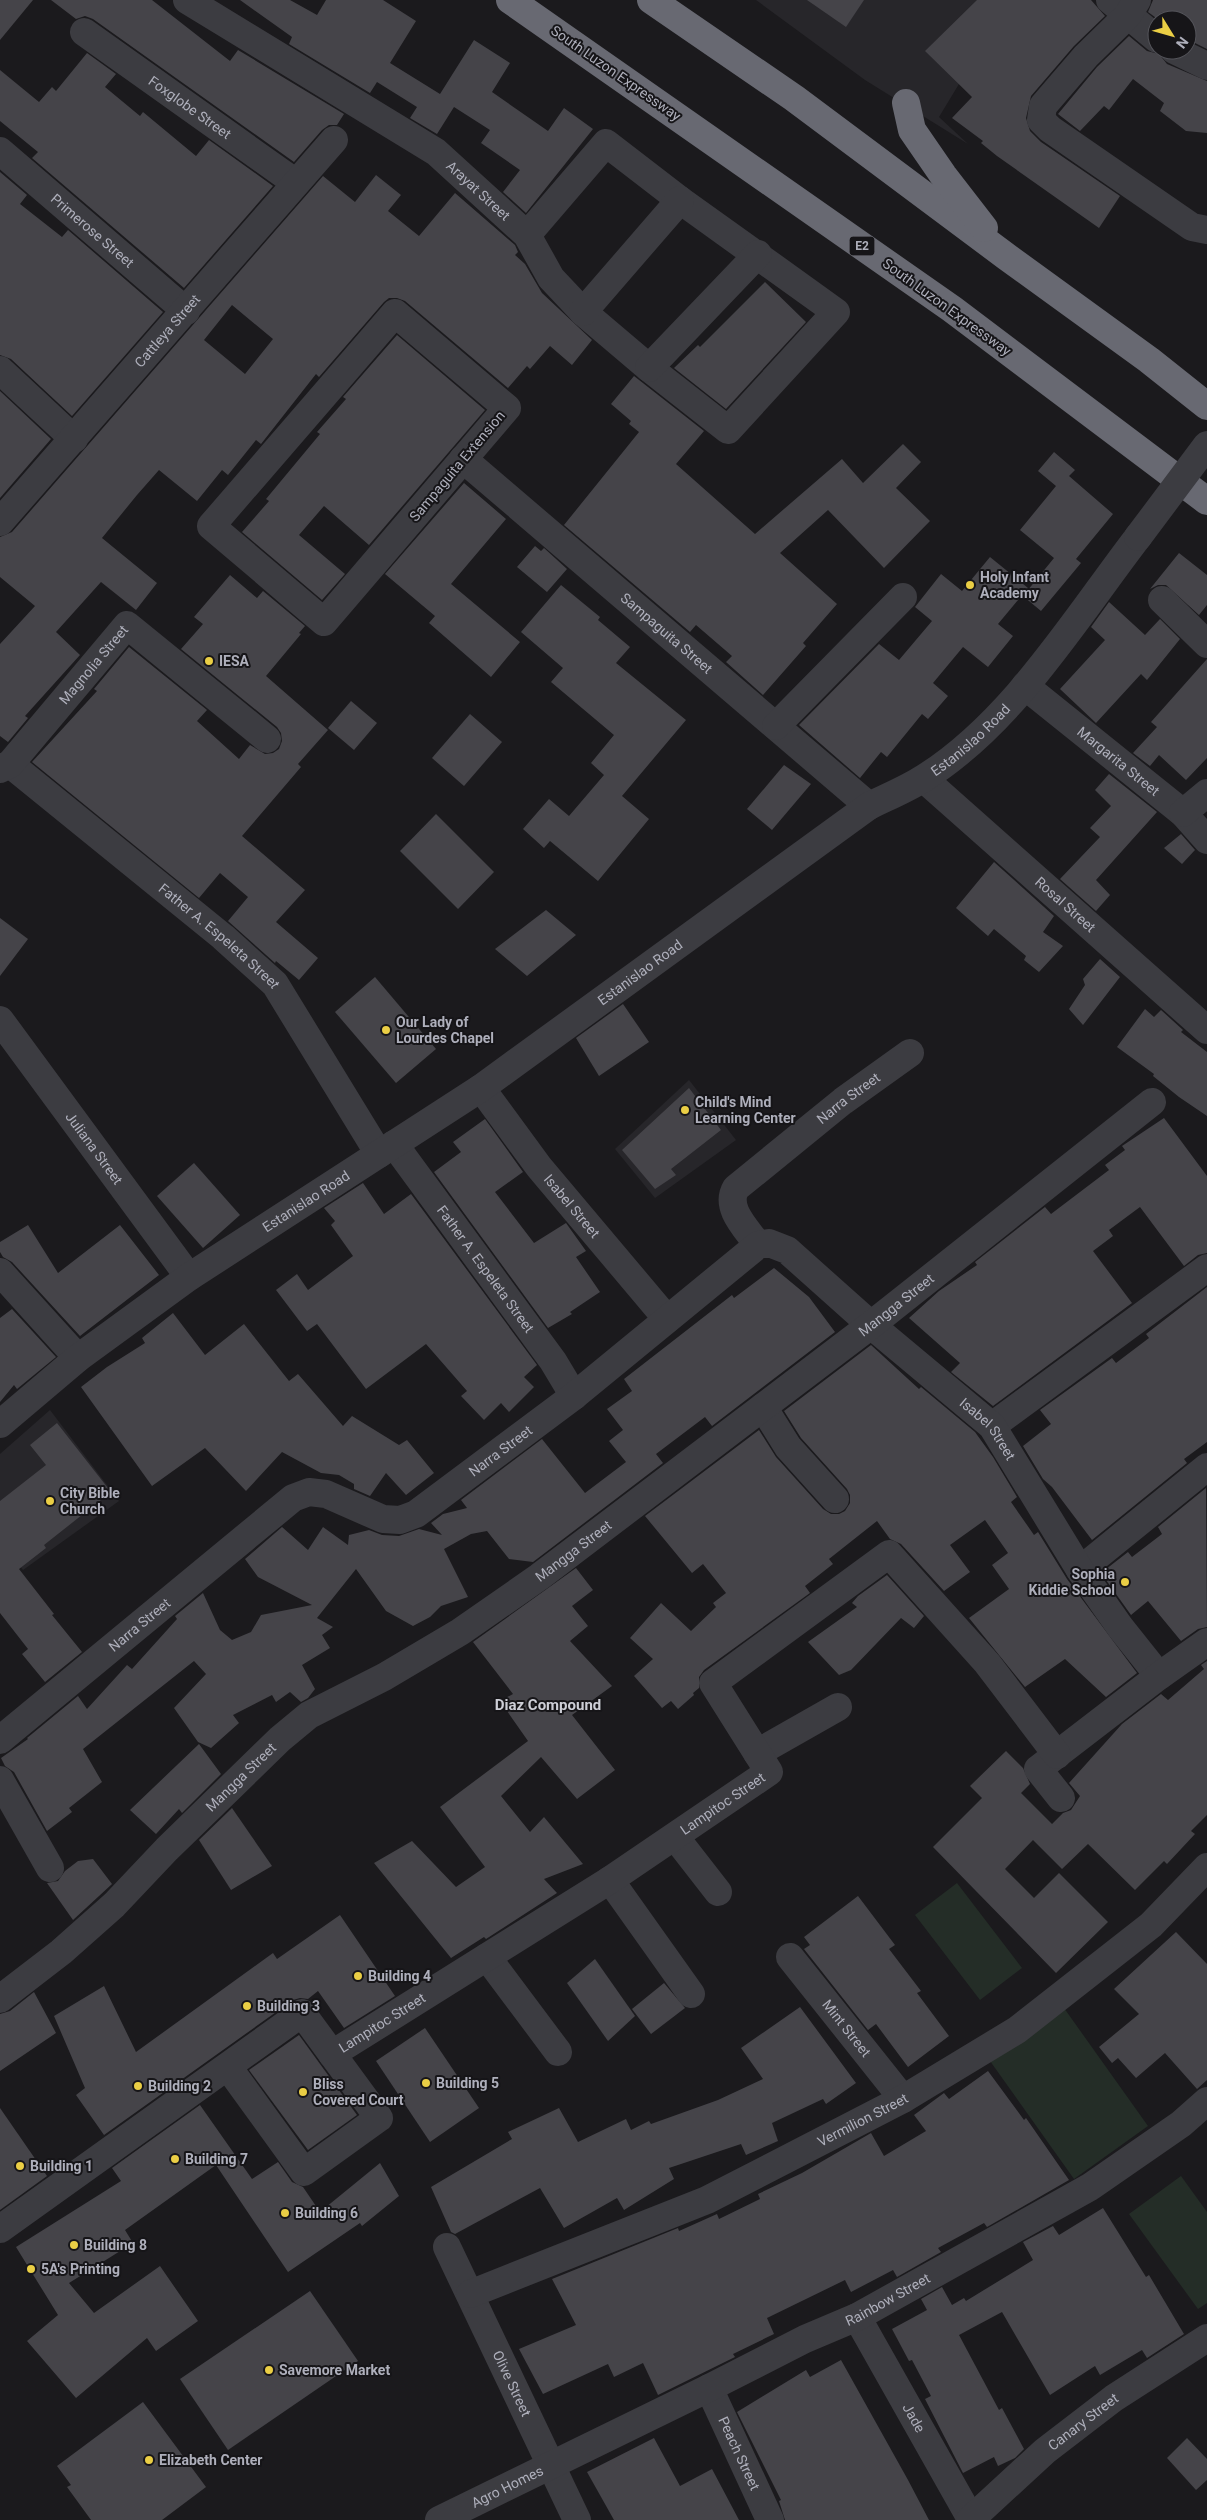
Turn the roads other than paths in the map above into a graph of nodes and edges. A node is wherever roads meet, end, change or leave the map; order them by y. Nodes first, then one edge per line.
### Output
1 (187, 0) edge
2 (510, 0) edge
3 (651, 0) edge
4 (1125, 5) edge
5 (1147, 28) edge
6 (84, 32) dead end
7 (1195, 60) edge
8 (1207, 66) edge
9 (906, 103) dead end
10 (334, 140) dead end
11 (0, 151) edge
12 (296, 183) junction
13 (680, 200) junction
14 (1207, 230) edge
15 (528, 235) junction
16 (758, 254) junction
17 (1007, 257) junction
18 (186, 311) junction
19 (583, 312) junction
20 (649, 368) junction
21 (0, 370) edge
22 (1207, 406) edge
23 (74, 439) junction
24 (1207, 445) edge
25 (463, 459) junction
26 (1207, 501) edge
27 (0, 522) edge
28 (903, 597) dead end
29 (1162, 600) dead end
30 (1207, 644) edge
31 (1025, 686) junction
32 (776, 726) junction
33 (267, 739) dead end
34 (5, 766) edge
35 (924, 778) junction
36 (1207, 793) edge
37 (869, 806) junction
38 (1182, 813) junction
39 (1207, 840) edge
40 (0, 1020) edge
41 (1207, 1030) edge
42 (910, 1053) dead end
43 (481, 1088) junction
44 (1152, 1102) dead end
45 (387, 1149) junction
46 (758, 1245) junction
47 (1207, 1268) edge
48 (0, 1272) edge
49 (189, 1277) junction
50 (667, 1319) junction
51 (871, 1325) junction
52 (78, 1358) junction
53 (574, 1396) junction
54 (763, 1407) junction
55 (0, 1424) edge
56 (992, 1426) junction
57 (1207, 1467) edge
58 (835, 1499) dead end
59 (1080, 1570) junction
60 (1207, 1642) edge
61 (1159, 1676) junction
62 (838, 1707) dead end
63 (0, 1740) edge
64 (757, 1753) junction
65 (1057, 1755) junction
66 (0, 1780) edge
67 (1061, 1798) dead end
68 (676, 1838) junction
69 (1207, 1867) edge
70 (50, 1868) dead end
71 (610, 1880) junction
72 (718, 1892) dead end
73 (487, 1957) junction
74 (790, 1957) dead end
75 (691, 1994) dead end
76 (0, 1999) edge
77 (558, 2052) dead end
78 (332, 2054) junction
79 (228, 2067) junction
80 (903, 2099) junction
81 (1207, 2101) edge
82 (0, 2229) edge
83 (447, 2247) dead end
84 (470, 2294) junction
85 (857, 2317) junction
86 (1207, 2338) edge
87 (709, 2388) junction
88 (550, 2467) junction
89 (439, 2520) edge
90 (577, 2520) edge
91 (770, 2520) edge
92 (971, 2520) edge

1 - 15 street, Arayat Street
2 - 26 highway, South Luzon Expressway / E2
3 - 17 highway
4 - 5 street
4 - 14 street
6 - 12 street, Foxglobe Street
7 - 8 street
9 - 17 highway
10 - 12 street, Cattleya Street
11 - 18 street, Primerose Street
12 - 18 street, Cattleya Street
13 - 15 street
13 - 16 street
13 - 19 street
15 - 19 street, Arayat Street
16 - 20 street
16 - 20 street, Arayat Street
17 - 22 highway
18 - 23 street, Cattleya Street
19 - 20 street, Arayat Street
21 - 23 street
23 - 27 street, Cattleya Street
24 - 31 street, Estanislao Road, bridge
25 - 25 street, Sampaguita Extension
25 - 32 street, Sampaguita Street
28 - 32 street
29 - 30 street
31 - 35 street, Estanislao Road
31 - 38 street, Margarita Street
32 - 37 street, Sampaguita Street
33 - 34 street, Magnolia Street
34 - 45 street, Father A. Espeleta Street
35 - 37 street, Estanislao Road
35 - 41 street, Rosal Street
36 - 38 street
37 - 43 street, Estanislao Road
38 - 39 street, Margarita Street
40 - 49 street, Juliana Street
42 - 46 street, Narra Street
43 - 45 street, Estanislao Road
43 - 50 street, Isabel Street
44 - 51 street, Mangga Street
45 - 49 street, Estanislao Road
45 - 53 street, Father A. Espeleta Street
46 - 50 street, Narra Street
46 - 51 street, Isabel Street
47 - 56 street
48 - 52 street
49 - 52 street, Estanislao Road
50 - 53 street, Narra Street
51 - 54 street, Mangga Street
51 - 56 street, Isabel Street
52 - 55 street, Estanislao Road
53 - 63 street, Narra Street
54 - 58 street
54 - 76 street, Mangga Street
56 - 59 street, Isabel Street
57 - 59 street
59 - 61 street, Isabel Street
60 - 61 street
61 - 65 street
62 - 64 street
64 - 65 street, Lampitoc Street
64 - 68 street, Lampitoc Street
65 - 67 street
66 - 70 street
68 - 71 street, Lampitoc Street
68 - 72 street
69 - 80 street, Vermilion Street
71 - 73 street, Lampitoc Street
71 - 75 street
73 - 77 street
73 - 78 street, Lampitoc Street
74 - 80 street, Mint Street
78 - 79 street
78 - 79 street
79 - 82 street
80 - 84 street, Vermilion Street
81 - 85 street, Rainbow Street
83 - 84 street, Olive Street
84 - 88 street, Olive Street
85 - 87 street, Rainbow Street
85 - 92 street, Jade
86 - 92 street, Canary Street
87 - 88 street, Rainbow Street
87 - 91 street, Peach Street
88 - 89 street, Agro Homes
88 - 90 street, Olive Street

